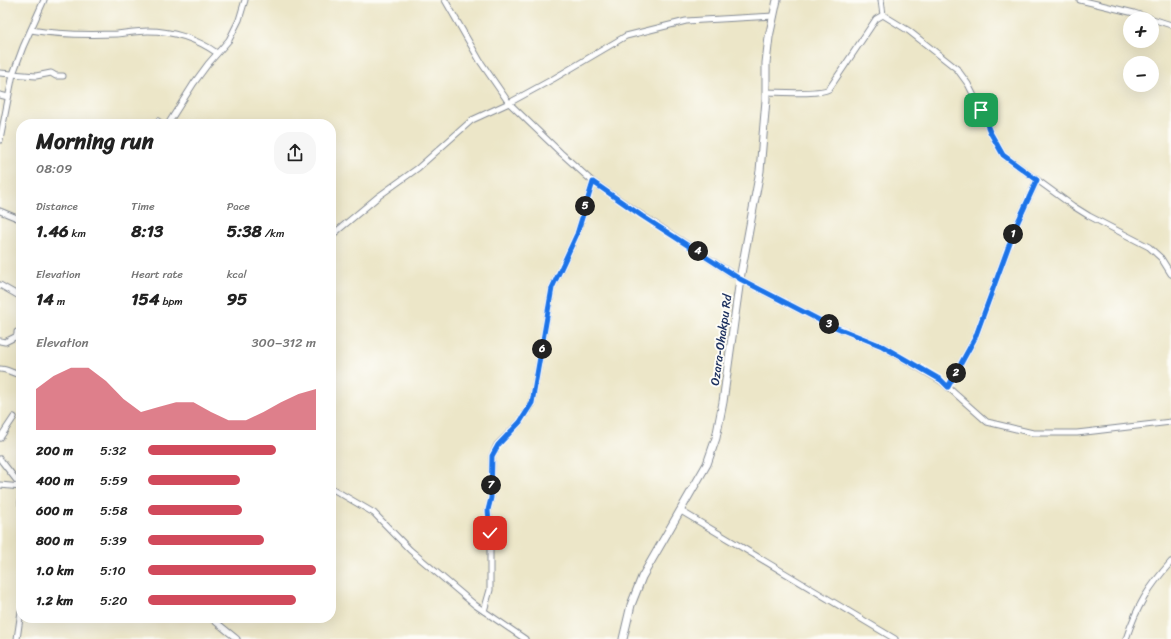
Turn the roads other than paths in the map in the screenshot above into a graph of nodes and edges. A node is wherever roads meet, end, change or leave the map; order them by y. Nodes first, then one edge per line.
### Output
1 (44, 0) edge
2 (245, 0) edge
3 (445, 0) edge
4 (777, 0) edge
5 (880, 0) edge
6 (1080, 0) edge
7 (883, 15) junction
8 (774, 16) junction
9 (1171, 25) edge
10 (31, 30) junction
11 (216, 54) junction
12 (0, 73) edge
13 (13, 74) junction
14 (63, 76) dead end
15 (766, 92) junction
16 (0, 95) edge
17 (8, 97) junction
18 (509, 103) junction
19 (171, 119) edge
20 (0, 140) edge
21 (1037, 180) junction
22 (593, 182) junction
23 (0, 211) edge
24 (16, 218) edge
25 (336, 231) edge
26 (1171, 274) edge
27 (740, 279) junction
28 (0, 285) edge
29 (16, 294) edge
30 (16, 336) edge
31 (0, 341) edge
32 (0, 369) edge
33 (16, 375) edge
34 (948, 387) junction
35 (14, 417) dead end
36 (1171, 422) edge
37 (0, 438) edge
38 (0, 459) edge
39 (16, 480) edge
40 (0, 485) edge
41 (16, 486) edge
42 (336, 491) edge
43 (681, 511) junction
44 (1171, 562) edge
45 (484, 611) junction
46 (19, 623) edge
47 (217, 623) edge
48 (17, 639) edge
49 (237, 639) edge
50 (525, 639) edge
51 (623, 639) edge
52 (895, 639) edge
53 (1126, 639) edge

1 - 10 street
2 - 11 street
3 - 18 street
4 - 8 main road, Ozara-Ohakpu Rd
5 - 7 street
6 - 9 street
7 - 15 street
7 - 21 street
8 - 15 main road, Ozara-Ohakpu Rd
8 - 18 street
10 - 11 street
10 - 13 street
11 - 19 street
12 - 13 street
13 - 14 street
13 - 17 street
15 - 27 main road, Ozara-Ohakpu Rd
16 - 17 street
17 - 20 street
18 - 22 street
18 - 25 street
21 - 26 street
21 - 34 street
22 - 27 street
22 - 45 street
23 - 24 street
27 - 34 street
27 - 43 main road, Ozara-Ohakpu Rd
28 - 29 street
30 - 31 street
32 - 33 street
34 - 36 street
35 - 37 street
38 - 39 street
40 - 41 street
42 - 45 street
43 - 51 main road, Ozara-Ohakpu Rd
43 - 52 street
44 - 53 street
45 - 50 street
46 - 48 street
47 - 49 street

